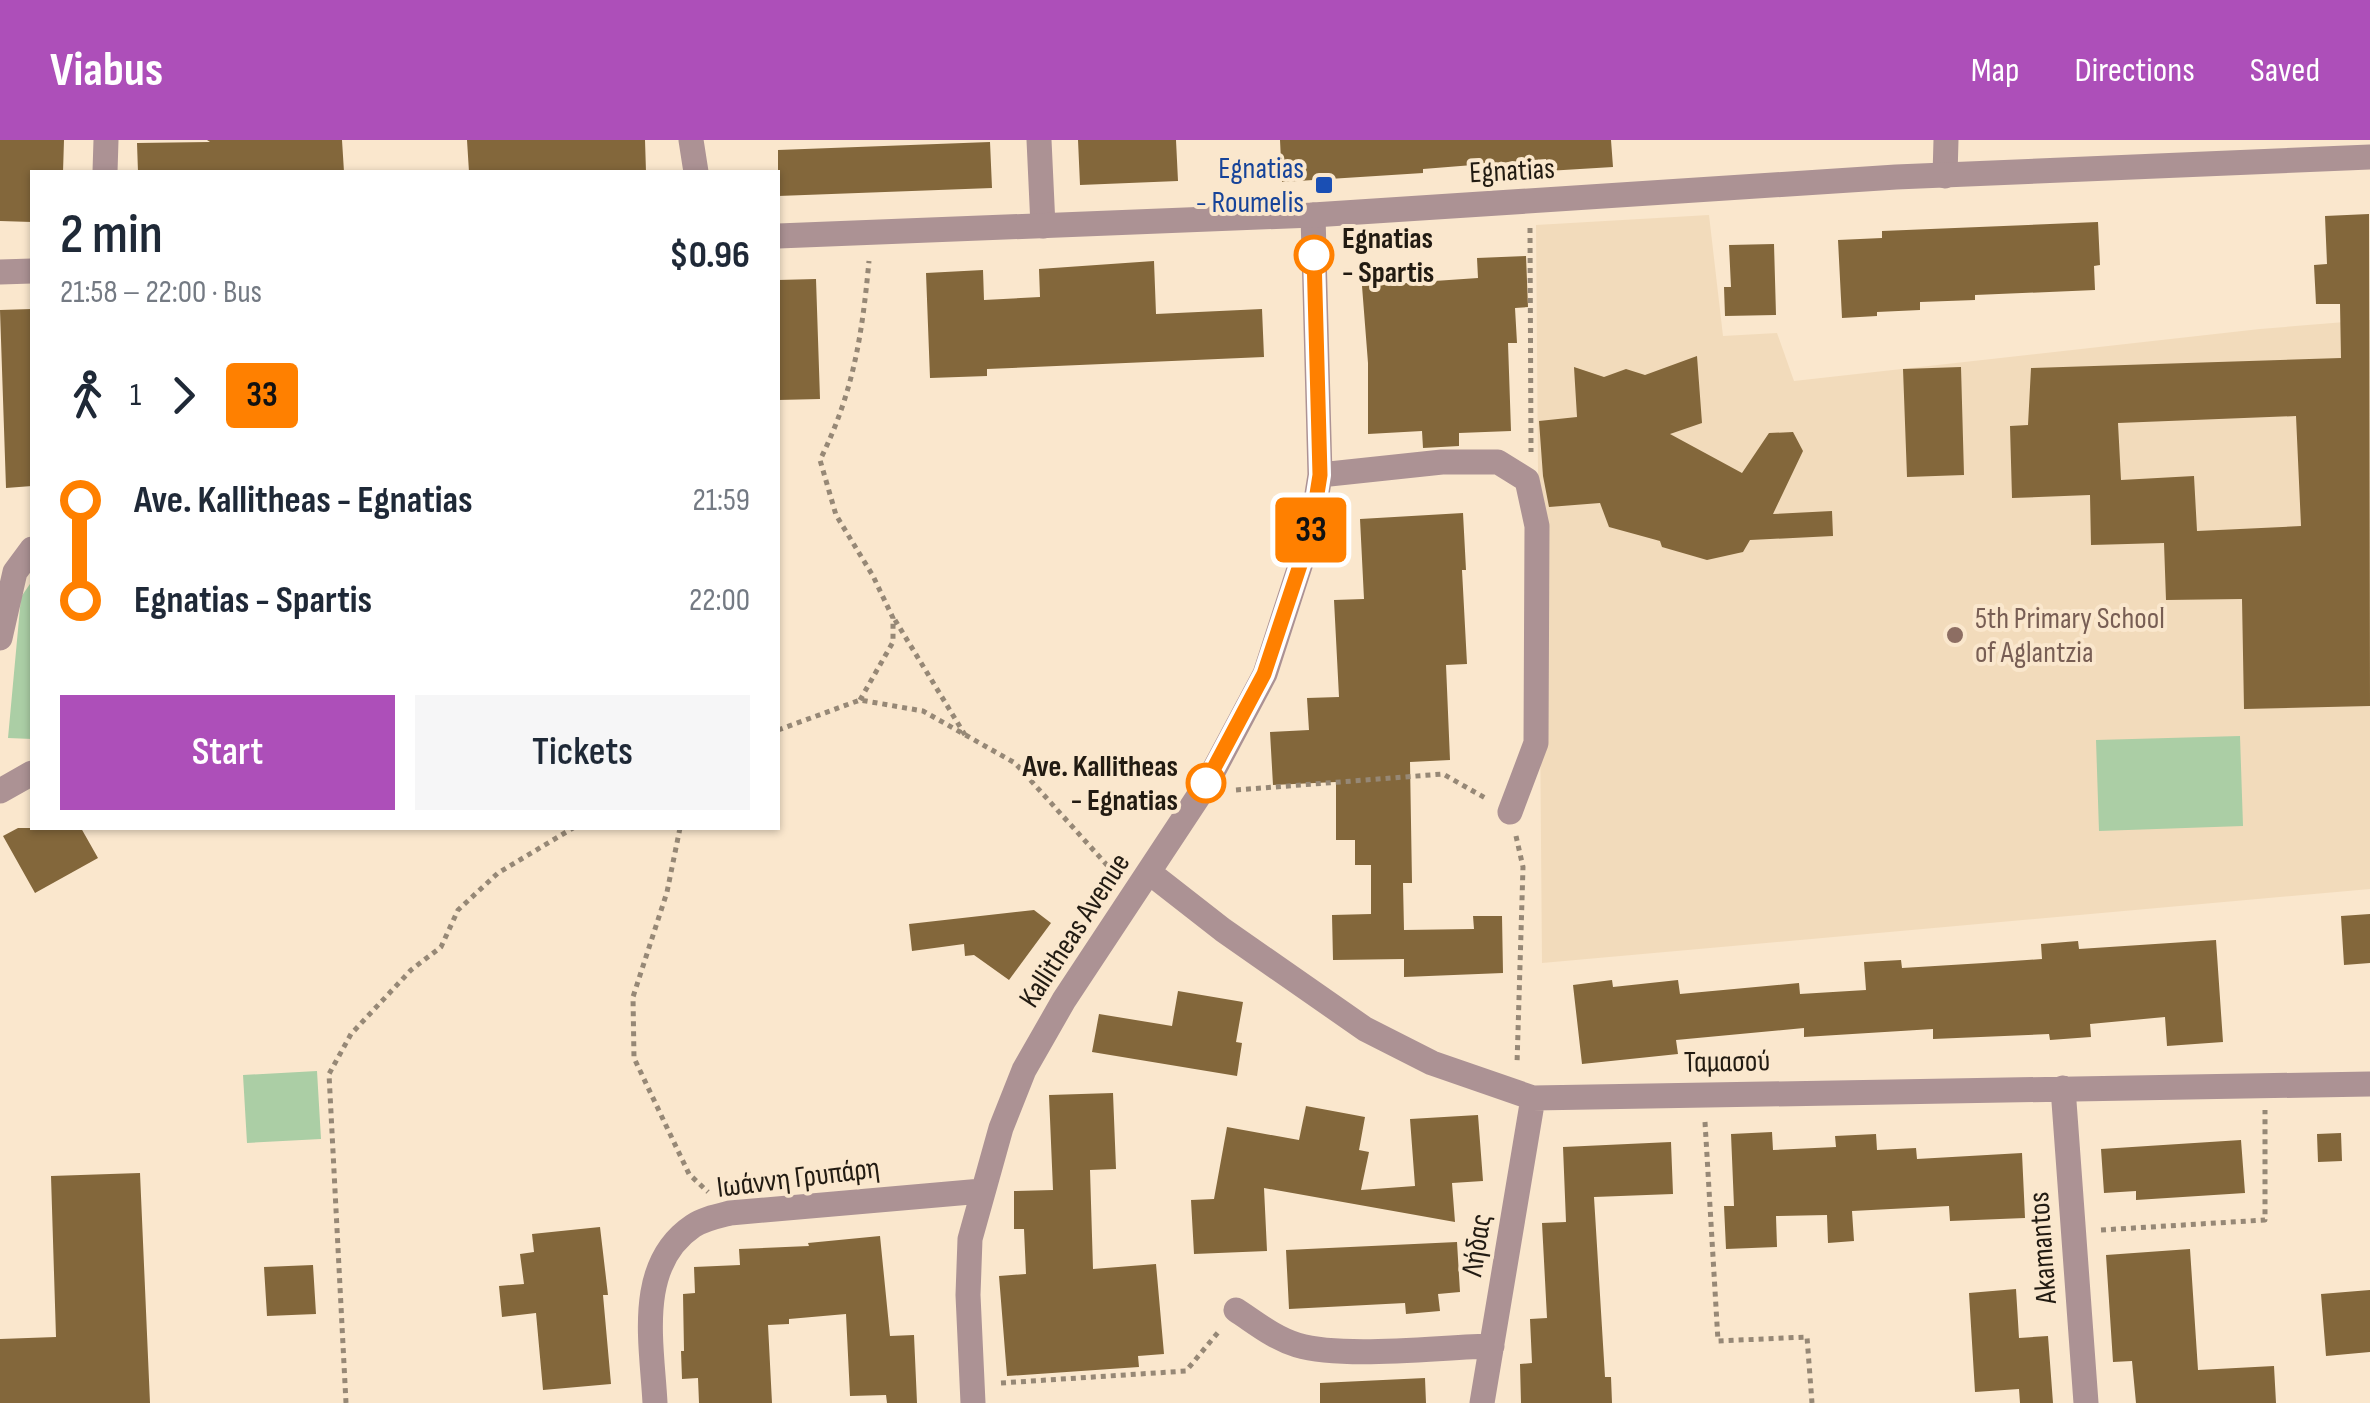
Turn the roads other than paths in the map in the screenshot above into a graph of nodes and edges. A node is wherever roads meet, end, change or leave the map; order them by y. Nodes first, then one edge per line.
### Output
1 (106, 140) edge
2 (691, 140) edge
3 (1038, 140) edge
4 (1946, 140) edge
5 (2370, 157) edge
6 (105, 170) edge
7 (696, 170) edge
8 (1945, 176) junction
9 (1312, 214) junction
10 (1043, 226) junction
11 (780, 236) edge
12 (30, 271) edge
13 (0, 272) edge
14 (1320, 475) junction
15 (30, 552) edge
16 (0, 638) edge
17 (30, 774) edge
18 (0, 791) edge
19 (1510, 812) road end
20 (1150, 873) junction
21 (2370, 1084) edge
22 (2063, 1088) junction
23 (1525, 1095) junction
24 (982, 1191) junction
25 (1236, 1310) road end
26 (1492, 1346) junction
27 (973, 1394) edge
28 (655, 1403) edge
29 (1482, 1403) edge
30 (2086, 1403) edge

1 - 6 street
2 - 7 street
3 - 10 street
4 - 8 street
5 - 8 street, Egnatias
8 - 9 street, Egnatias
9 - 10 street, Egnatias
9 - 14 street, Kallitheas Avenue
10 - 11 street, Egnatias
12 - 13 street
14 - 19 street
14 - 20 street, Kallitheas Avenue
15 - 16 street
17 - 18 street
20 - 23 street, Ταμασού
20 - 24 street, Kallitheas Avenue
21 - 22 street, Ταμασού
22 - 23 street, Ταμασού
22 - 30 street, Akamantos
23 - 26 street, Λήδας
24 - 27 street, Kallitheas Avenue
24 - 28 street, Ιωάννη Γρυπάρη
25 - 26 street
26 - 29 street, Λήδας

